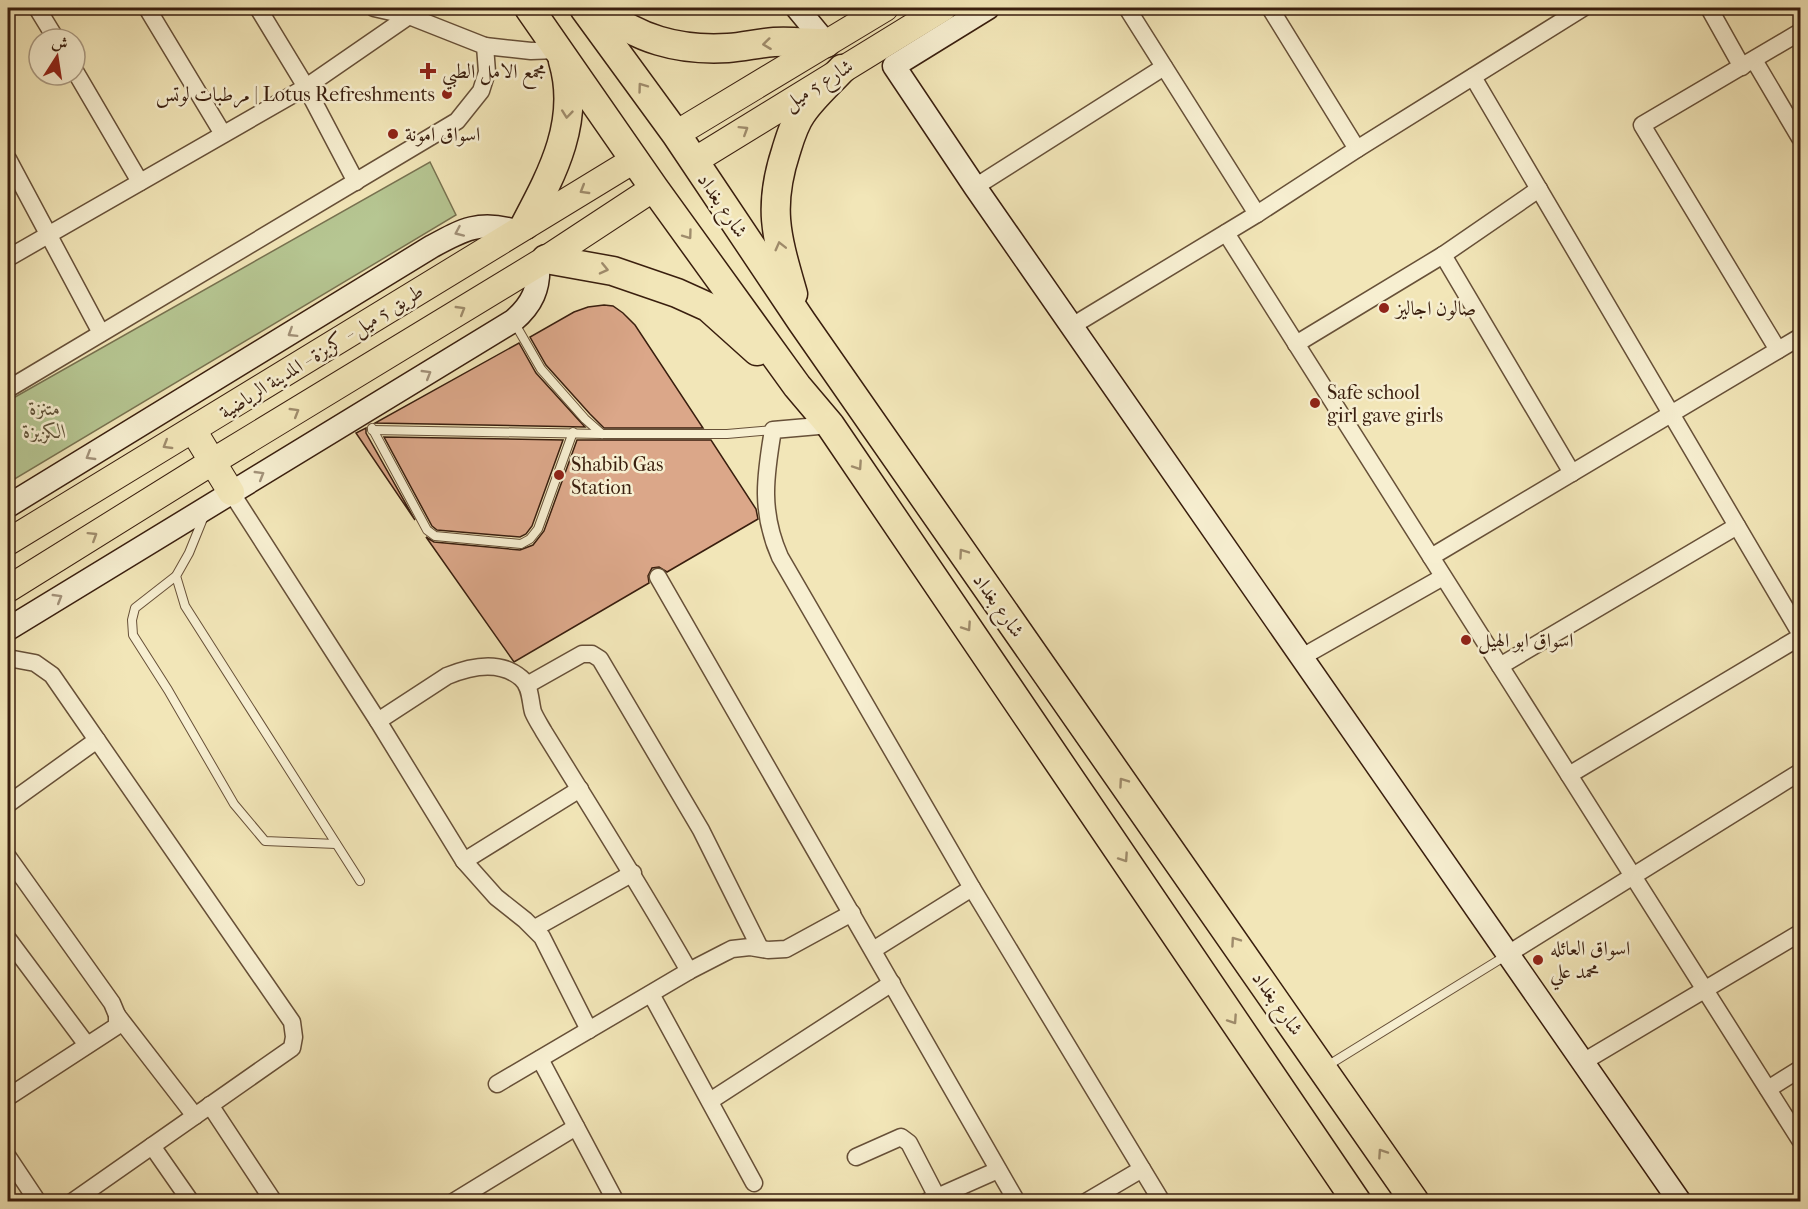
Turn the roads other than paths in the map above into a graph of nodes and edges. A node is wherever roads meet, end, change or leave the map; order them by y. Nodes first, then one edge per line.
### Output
1 (38, 8) edge
2 (147, 8) edge
3 (258, 8) edge
4 (374, 8) edge
5 (529, 8) edge
6 (584, 8) edge
7 (598, 8) edge
8 (885, 8) edge
9 (943, 8) edge
10 (988, 8) edge
11 (1127, 8) edge
12 (1270, 8) edge
13 (1583, 8) edge
14 (1709, 8) edge
15 (803, 9) edge
16 (406, 12) edge
17 (49, 27) edge
18 (1800, 32) edge
19 (826, 43) junction
20 (485, 46) junction
21 (560, 53) junction
22 (1748, 63) junction
23 (1164, 67) junction
24 (842, 69) junction
25 (1473, 77) junction
26 (84, 87) edge
27 (306, 87) junction
28 (223, 134) junction
29 (676, 134) junction
30 (1800, 138) edge
31 (1357, 149) junction
32 (8, 159) edge
33 (634, 160) junction
34 (694, 161) junction
35 (140, 182) junction
36 (356, 182) junction
37 (975, 187) junction
38 (654, 188) junction
39 (1539, 189) junction
40 (1257, 214) junction
41 (520, 228) junction
42 (1226, 233) junction
43 (49, 234) junction
44 (1443, 255) junction
45 (8, 258) edge
46 (542, 261) junction
47 (513, 321) junction
48 (802, 322) junction
49 (1072, 326) junction
50 (101, 333) junction
51 (1800, 337) edge
52 (1296, 344) junction
53 (1778, 350) junction
54 (797, 386) junction
55 (8, 389) edge
56 (1672, 414) junction
57 (368, 421) junction
58 (830, 425) junction
59 (193, 430) junction
60 (773, 430) junction
61 (573, 432) junction
62 (602, 434) junction
63 (212, 462) junction
64 (1572, 473) junction
65 (231, 492) junction
66 (8, 506) edge
67 (207, 507) junction
68 (1737, 526) junction
69 (8, 542) edge
70 (1431, 557) junction
71 (176, 576) junction
72 (658, 577) dead end
73 (1443, 577) junction
74 (8, 589) edge
75 (8, 628) edge
76 (1800, 633) edge
77 (1800, 638) edge
78 (1302, 657) junction
79 (8, 658) edge
80 (1500, 666) junction
81 (527, 685) junction
82 (378, 721) junction
83 (97, 740) junction
84 (1800, 772) edge
85 (1569, 775) junction
86 (580, 789) junction
87 (8, 804) edge
88 (336, 844) junction
89 (8, 857) edge
90 (464, 861) junction
91 (633, 873) junction
92 (1633, 876) junction
93 (360, 881) dead end
94 (972, 888) junction
95 (852, 913) junction
96 (535, 928) junction
97 (1800, 933) edge
98 (8, 939) edge
99 (759, 948) junction
100 (873, 950) junction
101 (1508, 954) junction
102 (689, 971) junction
103 (892, 983) junction
104 (1705, 990) junction
105 (651, 994) junction
106 (117, 1015) junction
107 (589, 1030) junction
108 (87, 1045) junction
109 (540, 1059) junction
110 (1583, 1062) junction
111 (1324, 1068) junction
112 (1800, 1069) edge
113 (497, 1084) dead end
114 (1768, 1089) junction
115 (8, 1098) edge
116 (710, 1101) junction
117 (210, 1105) junction
118 (195, 1116) junction
119 (576, 1127) junction
120 (1800, 1140) edge
121 (152, 1146) junction
122 (8, 1157) edge
123 (856, 1157) dead end
124 (1142, 1169) junction
125 (998, 1170) junction
126 (754, 1183) dead end
127 (932, 1199) edge
128 (38, 1202) edge
129 (72, 1202) edge
130 (191, 1202) edge
131 (274, 1202) edge
132 (453, 1202) edge
133 (616, 1202) edge
134 (1017, 1202) edge
135 (1086, 1202) edge
136 (1162, 1202) edge
137 (1357, 1202) edge
138 (1415, 1202) edge
139 (1680, 1202) edge

1 - 17 street
2 - 28 street
3 - 27 street
4 - 16 street
5 - 21 highway, شارع بغداد
29 -> 6 highway, شارع بغداد
19 -> 7 highway
8 - 19 main road, شارع 5 ميل
9 - 24 main road, شارع 5 ميل
10 - 37 street
11 - 23 street
12 - 31 street
13 - 25 street
14 - 22 street
15 - 19 street
16 - 20 street
16 - 27 street
18 - 22 street
19 - 29 main road, شارع 5 ميل
20 - 21 street
20 - 36 street
21 - 33 highway, شارع بغداد
21 -> 41 highway
22 - 30 street
22 - 53 street
23 - 37 street
23 - 40 street
34 -> 24 main road, شارع 5 ميل
48 -> 24 highway
25 - 31 street
25 - 39 street
26 - 35 street
27 - 28 street
27 - 36 street
28 - 35 street
29 - 34 highway, شارع بغداد
31 - 40 street
32 - 43 street
33 - 38 highway, شارع بغداد
33 -> 41 main road, طريق 5 ميل - كزيزة - المدينة الرياضية
34 - 48 highway, شارع بغداد
35 - 43 street
36 - 50 street
37 - 49 street
38 - 46 main road, طريق 5 ميل - كزيزة - المدينة الرياضية
38 -> 54 highway, شارع بغداد
39 - 44 street
39 - 56 street
40 - 42 street
41 - 59 main road, طريق 5 ميل - كزيزة - المدينة الرياضية
41 -> 66 street
42 - 49 street
42 - 52 street
43 - 45 street
43 - 50 street
44 - 52 street
44 - 64 street
46 - 47 street
46 -> 54 highway
63 -> 46 main road, طريق 5 ميل - كزيزة - المدينة الرياضية
57 -> 47 street
47 - 62 lane
111 -> 48 highway, شارع بغداد
49 - 78 street
50 - 55 street
51 - 53 street
52 - 70 street
53 - 56 street
54 - 58 highway, شارع بغداد
56 - 64 street
56 - 68 street
57 - 61 lane
57 - 61 lane
65 -> 57 street
58 - 60 street
58 -> 137 highway, شارع بغداد
59 - 63 main road
59 -> 69 main road, طريق 5 ميل - كزيزة - المدينة الرياضية
60 - 62 lane
60 - 94 street
61 - 62 lane
63 - 65 main road
74 -> 63 main road, طريق 5 ميل - كزيزة - المدينة الرياضية
64 - 70 street
65 - 67 street
65 - 82 street
67 - 71 lane
75 -> 67 street
68 - 76 street
68 - 80 street
70 - 73 street
71 - 88 lane
71 - 88 lane
72 - 95 street
73 - 78 street
73 - 80 street
77 - 85 street
78 - 101 street
79 - 83 street
80 - 85 street
81 - 82 street
81 - 86 street
81 - 99 street
82 - 90 street
83 - 87 street
83 - 117 street
84 - 92 street
85 - 92 street
86 - 90 street
86 - 91 street
88 - 93 lane
89 - 106 street
90 - 96 street
91 - 96 street
91 - 102 street
92 - 101 street
92 - 104 street
94 - 100 street
94 - 124 street
95 - 99 street
95 - 100 street
96 - 107 street
97 - 104 street
98 - 108 street
99 - 102 street
100 - 103 street
101 - 110 street
101 - 111 lane
102 - 105 street
103 - 116 street
103 - 125 street
104 - 110 street
104 - 114 street
105 - 107 street
105 - 116 street
106 - 108 street
106 - 118 street
107 - 109 street
108 - 115 street
109 - 113 street
109 - 119 street
110 - 139 street
138 -> 111 highway, شارع بغداد
112 - 114 street
114 - 120 street
116 - 126 street
117 - 118 street
117 - 131 street
118 - 121 street
119 - 132 street
119 - 133 street
121 - 129 street
121 - 130 street
122 - 128 street
123 - 127 street
124 - 135 street
124 - 136 street
125 - 127 street
125 - 134 street

